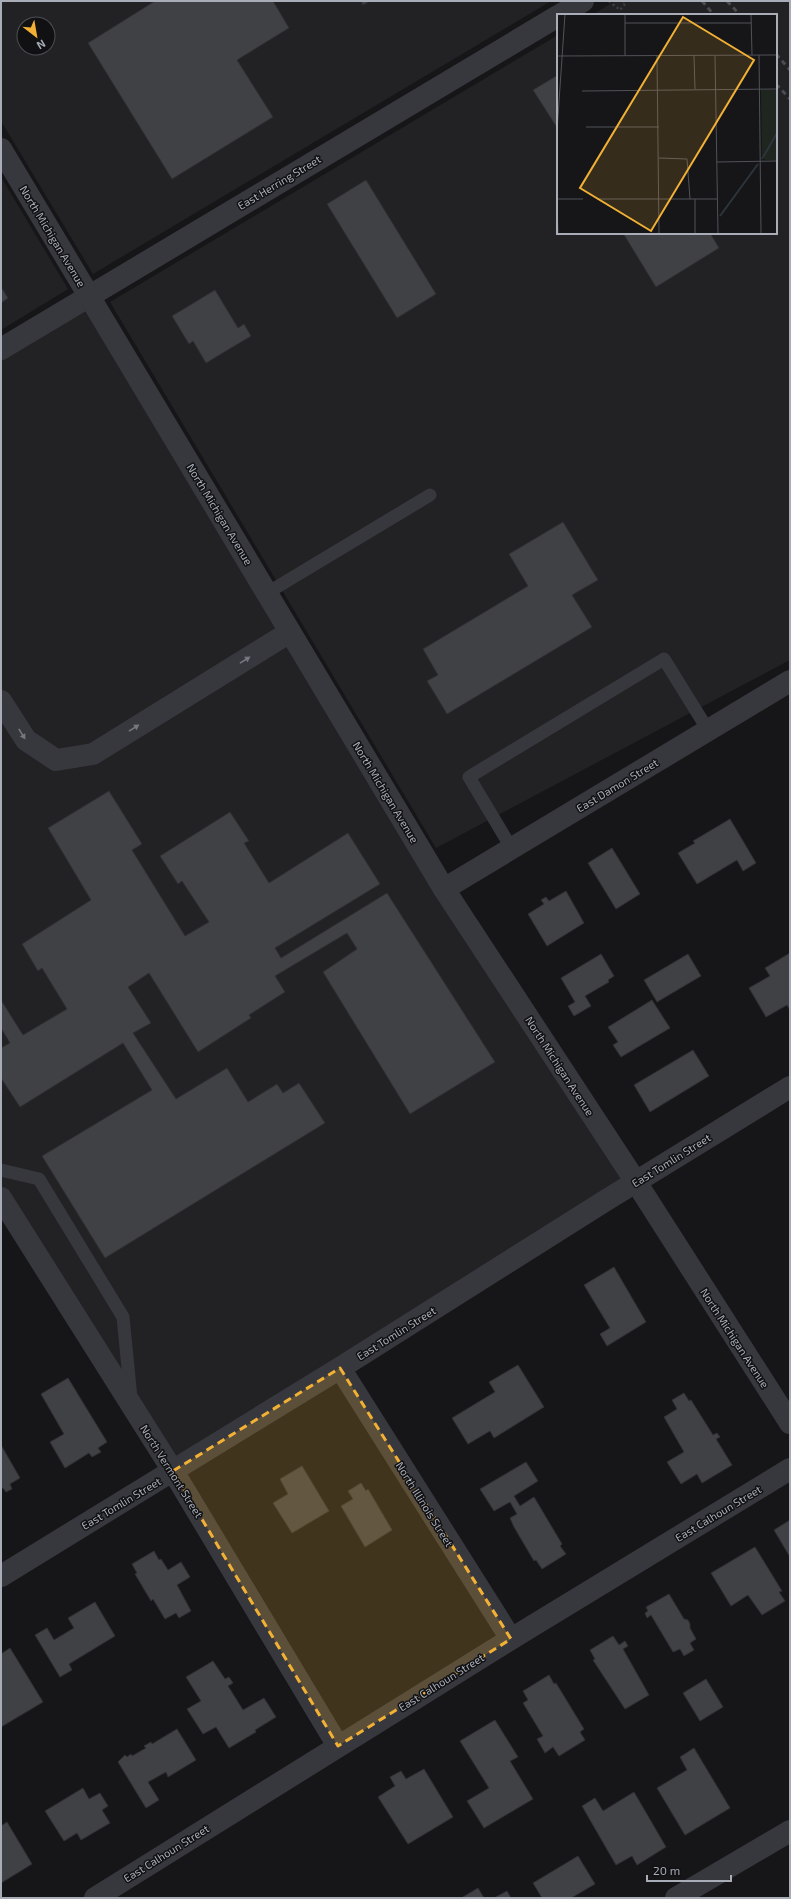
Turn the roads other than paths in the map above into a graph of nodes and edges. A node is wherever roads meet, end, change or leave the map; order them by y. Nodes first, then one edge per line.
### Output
1 (583, 1) edge
2 (562, 14) edge
3 (557, 17) edge
4 (1, 149) edge
5 (89, 295) junction
6 (1, 349) edge
7 (430, 495) dead end
8 (267, 593) junction
9 (290, 632) junction
10 (790, 681) edge
11 (1, 701) edge
12 (708, 730) junction
13 (512, 849) junction
14 (444, 889) junction
15 (790, 1087) edge
16 (1, 1170) edge
17 (636, 1182) junction
18 (1, 1198) edge
19 (340, 1368) junction
20 (132, 1406) junction
21 (790, 1423) edge
22 (790, 1469) edge
23 (173, 1471) junction
24 (1, 1576) edge
25 (511, 1639) junction
26 (338, 1746) junction
27 (790, 1831) edge
28 (95, 1898) edge
29 (676, 1898) edge

1 - 2 street, East Herring Street
3 - 5 street, East Herring Street
4 - 5 street, North Michigan Avenue
5 - 6 street, East Herring Street
5 - 8 street, North Michigan Avenue
7 - 8 lane
8 - 9 street, North Michigan Avenue
11 -> 9 street
9 - 14 street, North Michigan Avenue
10 - 12 street, East Damon Street
12 - 13 street, East Damon Street
12 - 13 lane
13 - 14 street, East Damon Street
14 - 17 street, North Michigan Avenue
15 - 17 street, East Tomlin Street
16 - 20 lane
17 - 19 street, East Tomlin Street
17 - 21 street, North Michigan Avenue
18 - 20 street, North Vermont Street
19 - 23 street, East Tomlin Street
19 - 25 street, North Illinois Street
20 - 23 street, North Vermont Street
22 - 25 street, East Calhoun Street
23 - 24 street, East Tomlin Street
23 - 26 street, North Vermont Street
25 - 26 street, East Calhoun Street
26 - 28 street, East Calhoun Street
27 - 29 street

